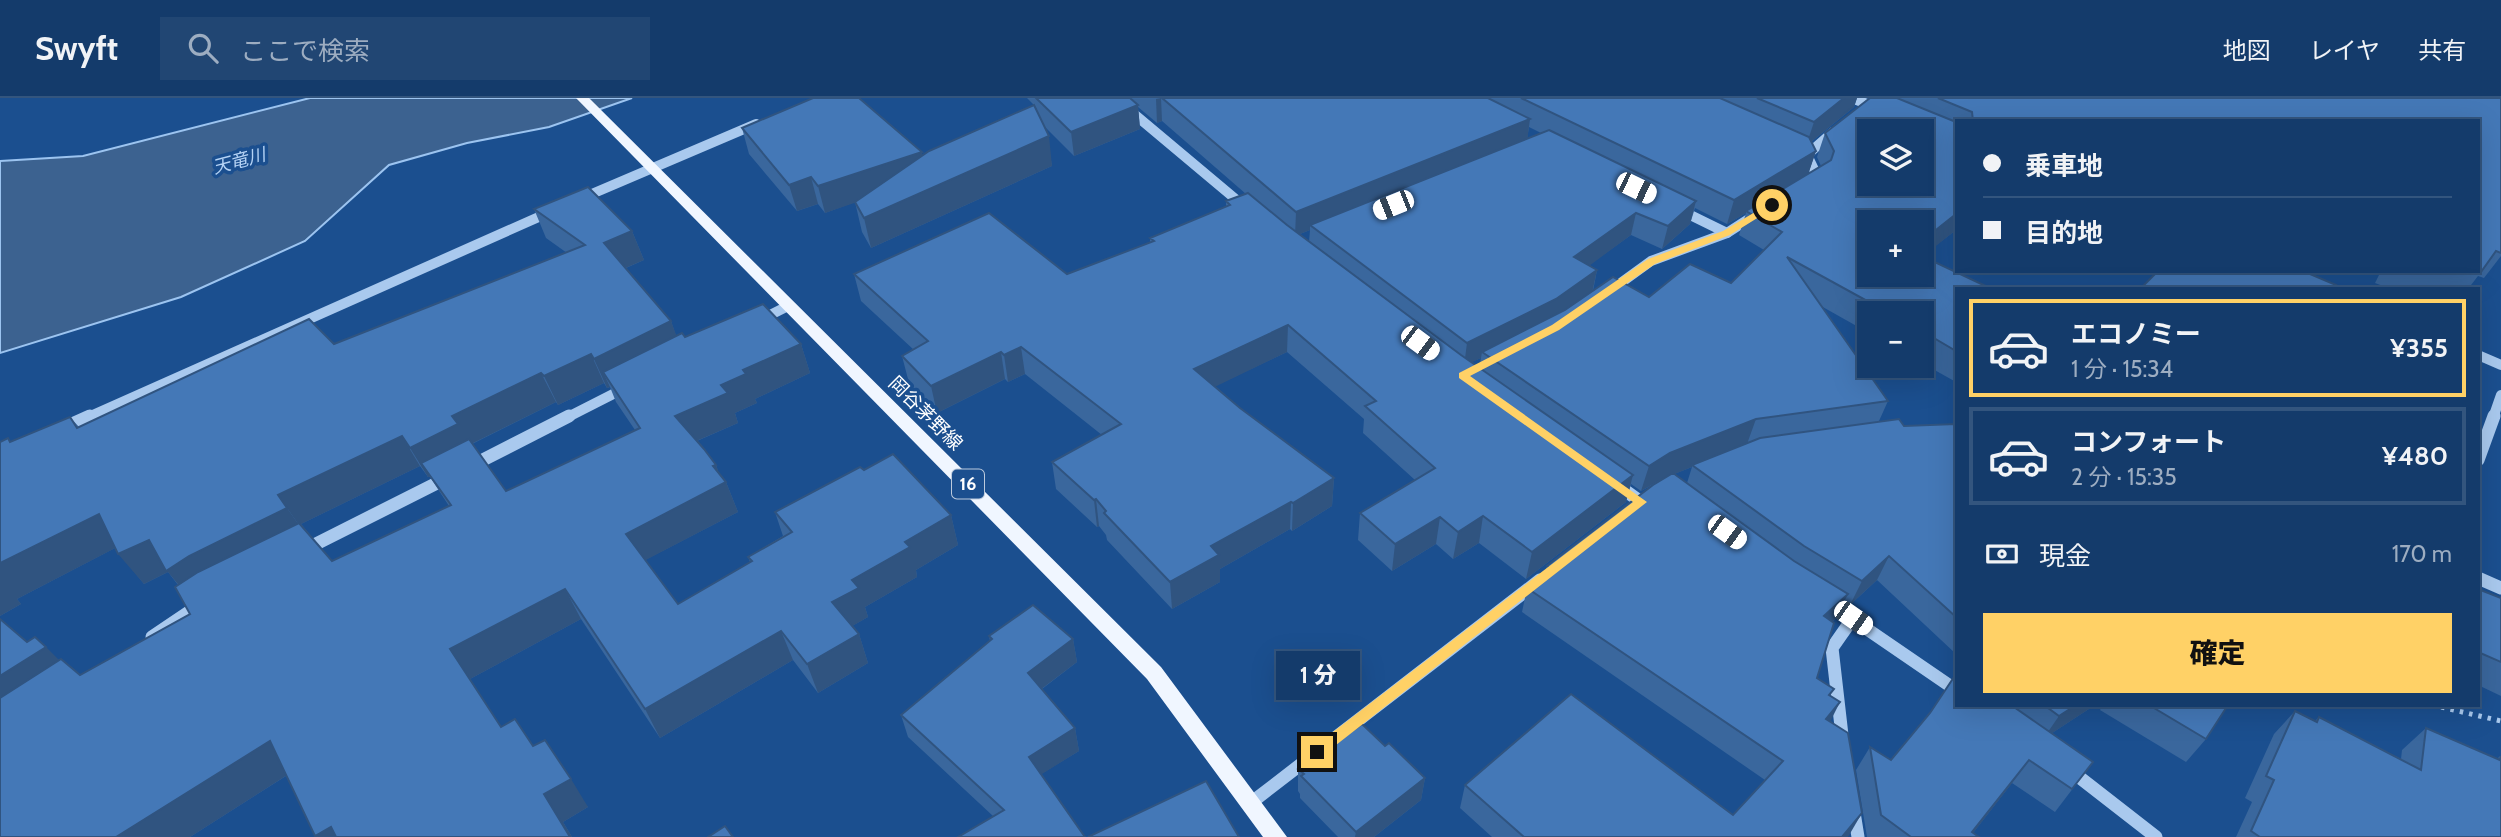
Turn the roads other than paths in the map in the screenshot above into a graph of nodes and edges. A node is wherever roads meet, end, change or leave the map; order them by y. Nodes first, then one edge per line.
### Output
1 (582, 98) edge
2 (1115, 98) edge
3 (1852, 98) edge
4 (1878, 98) edge
5 (1868, 105) junction
6 (1854, 115) edge
7 (1894, 115) edge
8 (766, 119) edge
9 (1844, 123) edge
10 (1794, 149) edge
11 (1807, 155) junction
12 (652, 167) junction
13 (1807, 184) edge
14 (575, 201) edge
15 (1666, 203) edge
16 (562, 207) edge
17 (1761, 212) edge
18 (1260, 219) edge
19 (1727, 233) junction
20 (1598, 298) edge
21 (788, 306) junction
22 (751, 325) edge
23 (2480, 356) edge
24 (2501, 365) edge
25 (639, 381) edge
26 (2501, 395) edge
27 (51, 433) edge
28 (2480, 454) edge
29 (1608, 478) edge
30 (1640, 503) edge
31 (292, 556) edge
32 (1555, 568) edge
33 (2480, 579) edge
34 (2501, 588) edge
35 (1810, 591) edge
36 (218, 594) edge
37 (1853, 618) junction
38 (137, 646) edge
39 (1955, 689) edge
40 (1845, 758) edge
41 (2062, 764) edge
42 (1850, 785) edge
43 (1252, 802) junction
44 (1276, 837) edge
45 (1858, 837) edge
46 (2156, 837) edge

1 - 12 main road, 岡谷茅野線 / 16
2 - 18 street
3 - 5 street
4 - 5 street
5 - 6 street
5 - 7 street
8 - 12 street
9 - 11 street
10 - 11 street
11 - 13 street
12 - 14 street
12 - 21 main road, 岡谷茅野線 / 16
15 - 19 street
16 - 27 street
17 - 19 street
19 - 20 street
21 - 22 street
21 - 43 main road, 岡谷茅野線 / 16
23 - 24 street
25 - 31 street
26 - 28 street
29 - 30 street
32 - 43 street
33 - 34 street
35 - 37 street
36 - 38 street
37 - 39 street
37 - 40 street
41 - 46 street
42 - 45 street
43 - 44 main road, 岡谷茅野線 / 16

